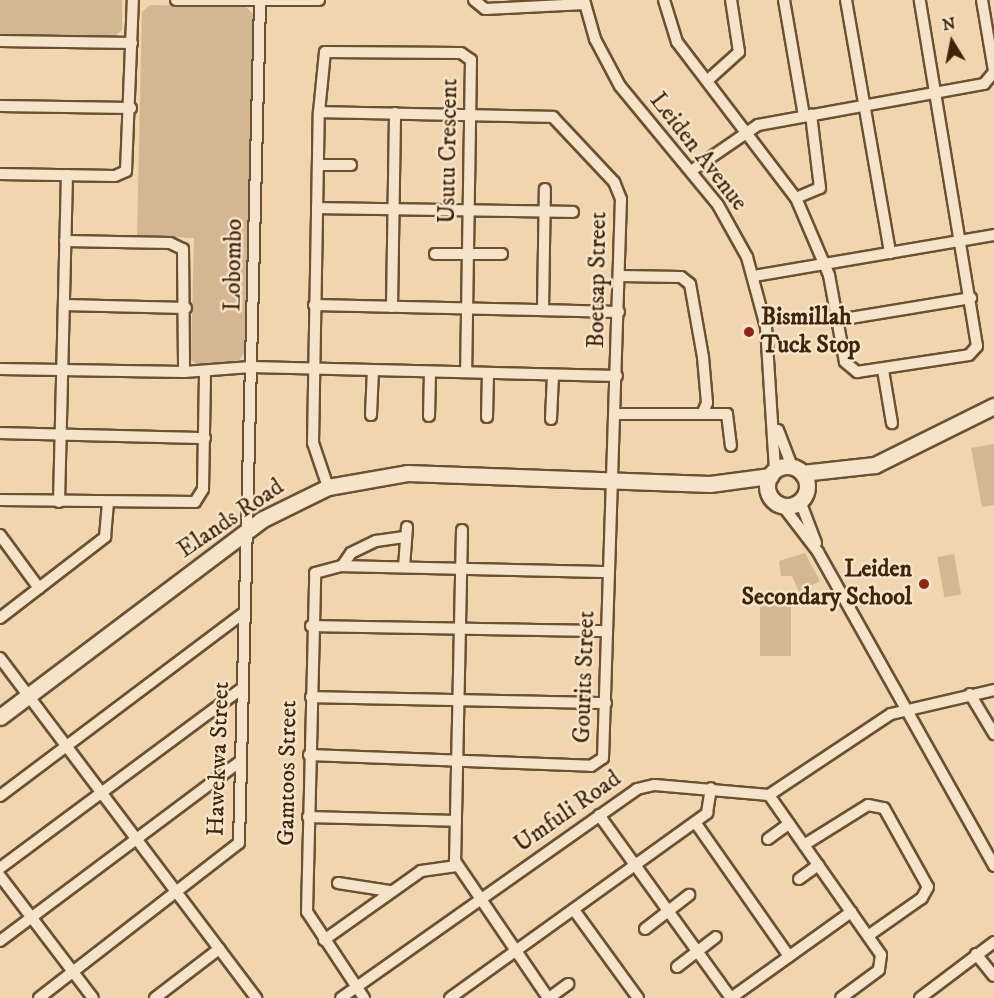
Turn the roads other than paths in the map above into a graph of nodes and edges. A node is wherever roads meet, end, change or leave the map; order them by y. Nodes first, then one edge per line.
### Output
1 (133, 0) edge
2 (176, 0) edge
3 (197, 0) edge
4 (319, 0) edge
5 (474, 0) edge
6 (664, 0) edge
7 (731, 0) edge
8 (784, 0) edge
9 (846, 0) edge
10 (920, 0) edge
11 (982, 0) edge
12 (260, 1) edge
13 (584, 2) edge
14 (0, 41) edge
15 (132, 43) junction
16 (994, 72) edge
17 (708, 80) junction
18 (936, 93) junction
19 (864, 105) junction
20 (0, 106) edge
21 (131, 108) junction
22 (319, 112) junction
23 (395, 113) junction
24 (807, 115) junction
25 (471, 116) junction
26 (748, 130) junction
27 (318, 165) junction
28 (351, 165) dead end
29 (691, 171) junction
30 (0, 174) edge
31 (67, 175) junction
32 (545, 189) dead end
33 (796, 198) junction
34 (317, 208) junction
35 (394, 209) junction
36 (469, 210) junction
37 (545, 212) junction
38 (573, 212) dead end
39 (994, 235) edge
40 (65, 241) junction
41 (962, 241) junction
42 (890, 253) junction
43 (435, 254) dead end
44 (468, 254) junction
45 (502, 254) dead end
46 (825, 264) junction
47 (620, 276) junction
48 (754, 276) junction
49 (971, 298) junction
50 (64, 305) junction
51 (314, 305) junction
52 (392, 307) junction
53 (186, 308) junction
54 (467, 308) junction
55 (543, 310) junction
56 (619, 312) junction
57 (838, 320) junction
58 (251, 367) junction
59 (0, 369) edge
60 (313, 369) junction
61 (62, 370) junction
62 (373, 370) junction
63 (883, 370) junction
64 (205, 371) junction
65 (184, 372) junction
66 (430, 372) junction
67 (466, 372) junction
68 (488, 373) junction
69 (553, 375) junction
70 (617, 376) junction
71 (773, 406) junction
72 (994, 406) edge
73 (617, 414) junction
74 (702, 414) junction
75 (371, 415) dead end
76 (429, 416) dead end
77 (487, 417) dead end
78 (550, 419) dead end
79 (892, 423) dead end
80 (0, 433) edge
81 (61, 435) junction
82 (205, 438) junction
83 (730, 446) dead end
84 (858, 469) junction
85 (797, 470) junction
86 (772, 473) junction
87 (614, 480) junction
88 (710, 484) junction
89 (328, 487) junction
90 (803, 495) junction
91 (0, 500) edge
92 (776, 501) junction
93 (59, 502) junction
94 (108, 503) junction
95 (462, 530) dead end
96 (246, 531) junction
97 (0, 535) edge
98 (818, 552) junction
99 (342, 566) junction
100 (404, 567) junction
101 (461, 570) junction
102 (609, 572) junction
103 (39, 588) junction
104 (244, 614) junction
105 (0, 618) edge
106 (311, 626) junction
107 (460, 628) junction
108 (607, 631) junction
109 (0, 658) edge
110 (242, 688) junction
111 (994, 690) edge
112 (970, 694) junction
113 (28, 695) junction
114 (310, 697) junction
115 (458, 700) junction
116 (606, 703) junction
117 (905, 708) junction
118 (0, 717) edge
119 (994, 734) edge
120 (66, 746) junction
121 (309, 755) junction
122 (241, 761) junction
123 (457, 761) junction
124 (711, 788) junction
125 (101, 792) junction
126 (769, 795) junction
127 (0, 796) edge
128 (599, 815) junction
129 (308, 817) junction
130 (456, 820) junction
131 (695, 822) junction
132 (789, 824) junction
133 (136, 838) junction
134 (768, 839) dead end
135 (804, 845) junction
136 (990, 850) edge
137 (818, 865) junction
138 (457, 866) junction
139 (636, 866) junction
140 (994, 866) edge
141 (0, 868) edge
142 (0, 876) edge
143 (799, 879) dead end
144 (338, 883) dead end
145 (389, 891) junction
146 (178, 894) junction
147 (689, 895) dead end
148 (478, 901) junction
149 (574, 910) junction
150 (668, 911) junction
151 (851, 912) junction
152 (31, 918) junction
153 (645, 929) dead end
154 (868, 936) junction
155 (716, 937) dead end
156 (324, 940) junction
157 (0, 941) edge
158 (994, 942) edge
159 (219, 949) junction
160 (698, 951) junction
161 (515, 952) junction
162 (976, 954) junction
163 (789, 956) junction
164 (677, 967) dead end
165 (73, 972) junction
166 (994, 976) edge
167 (568, 984) dead end
168 (357, 987) junction
169 (254, 997) edge
170 (453, 997) edge
171 (39, 998) edge
172 (93, 998) edge
173 (155, 998) edge
174 (341, 998) edge
175 (364, 998) edge
176 (549, 998) edge
177 (638, 998) edge
178 (731, 998) edge
179 (841, 998) edge
180 (920, 998) edge

1 - 15 street
2 - 3 street
3 - 12 street
4 - 12 street
5 - 13 street
6 - 17 street
7 - 17 street
8 - 24 street
9 - 19 street
10 - 18 street
11 - 16 street
12 - 58 street, Lobombo
13 - 29 street, Leiden Avenue
14 - 15 street
15 - 21 street
16 - 18 street
17 - 26 street
18 - 19 street
18 - 41 street
19 - 24 street
19 - 42 street
20 - 21 street
21 - 31 street
22 - 23 street, Boetsap Street
22 - 25 street, Usutu Crescent
22 - 27 street, Usutu Crescent
23 - 25 street, Boetsap Street
23 - 35 street
24 - 26 street
24 - 33 street
25 - 36 street, Usutu Crescent
25 - 47 street, Boetsap Street
26 - 29 street
26 - 33 street
27 - 28 street
27 - 34 street, Usutu Crescent
29 - 48 street, Leiden Avenue
30 - 31 street
31 - 40 street
32 - 37 street
33 - 46 street
34 - 35 street
34 - 51 street, Usutu Crescent
35 - 36 street
35 - 52 street
36 - 37 street
36 - 44 street, Usutu Crescent
37 - 38 street
37 - 55 street
39 - 41 street
40 - 50 street
40 - 53 street
41 - 42 street
41 - 49 street
42 - 46 street
43 - 44 street, Usutu Crescent
44 - 45 street, Usutu Crescent
44 - 54 street, Usutu Crescent
46 - 48 street
46 - 57 street
47 - 56 street, Boetsap Street
47 - 74 street
48 - 71 street, Leiden Avenue
49 - 57 street
49 - 63 street
50 - 53 street
50 - 61 street
51 - 52 street
51 - 60 street, Usutu Crescent
52 - 54 street
53 - 65 street
54 - 55 street
54 - 67 street, Usutu Crescent
55 - 56 street
56 - 70 street, Boetsap Street
57 - 63 street
58 - 60 street
58 - 64 street
58 - 96 street, Lobombo
59 - 61 street
60 - 62 street
60 - 89 street, Usutu Crescent
61 - 65 street
61 - 81 street
62 - 66 street
62 - 75 street
63 - 79 street
64 - 65 street
64 - 82 street
66 - 67 street
66 - 76 street
67 - 68 street
68 - 69 street
68 - 77 street
69 - 70 street
69 - 78 street
70 - 73 street, Boetsap Street
71 - 85 street, Leiden Avenue
71 - 86 street, Leiden Avenue
72 - 84 street
73 - 74 street
73 - 87 street, Boetsap Street
74 - 83 street
80 - 81 street
81 - 82 street
81 - 93 street
82 - 94 street
84 - 85 street, Elands Road
84 - 90 street
85 - 86 street, Elands Road
85 - 90 street
86 - 88 street, Elands Road
86 - 92 street
87 - 88 street, Elands Road
87 - 89 street, Elands Road
87 - 102 street, Gourits Street
88 - 92 street, Elands Road
89 - 96 street, Elands Road
90 - 92 street
90 - 98 street
91 - 93 street
92 - 98 street
93 - 94 street
94 - 103 street
95 - 101 street
96 - 104 street, Hawekwa Street
96 - 113 street, Elands Road
97 - 103 street
98 - 117 street
99 - 100 street, Gamtoos Street
99 - 100 street, Gamtoos Street
99 - 106 street, Gamtoos Street
100 - 101 street, Gamtoos Street
101 - 102 street, Gamtoos Street
101 - 107 street
102 - 108 street, Gourits Street
103 - 105 street
104 - 110 street, Hawekwa Street
104 - 120 street
106 - 107 street
106 - 114 street, Gamtoos Street
107 - 108 street
107 - 115 street
108 - 116 street, Gourits Street
109 - 113 street
110 - 122 street, Hawekwa Street
110 - 125 street
111 - 112 street
112 - 117 street
112 - 119 street
113 - 118 street, Elands Road
113 - 120 street
114 - 115 street
114 - 121 street, Gamtoos Street
115 - 116 street
115 - 123 street
116 - 123 street, Gourits Street
117 - 126 street
117 - 136 street
120 - 125 street
120 - 127 street
121 - 123 street, Gourits Street
121 - 129 street, Gamtoos Street
122 - 133 street
122 - 146 street, Hawekwa Street
123 - 130 street
124 - 126 street, Umfuli Road
124 - 128 street, Umfuli Road
124 - 131 street
125 - 133 street
125 - 141 street
126 - 132 street
128 - 139 street
128 - 148 street, Umfuli Road
129 - 130 street
129 - 156 street, Gamtoos Street
130 - 138 street
131 - 139 street
131 - 163 street
132 - 134 street
132 - 135 street
133 - 146 street
133 - 152 street
135 - 137 street
135 - 154 street
136 - 140 street
137 - 143 street
137 - 151 street
138 - 145 street
138 - 148 street
139 - 149 street
139 - 150 street
142 - 152 street
144 - 145 street
145 - 156 street
146 - 159 street
146 - 165 street, Hawekwa Street
147 - 150 street
148 - 161 street
148 - 168 street, Umfuli Road
149 - 161 street
149 - 177 street
150 - 153 street
150 - 160 street
151 - 154 street
151 - 163 street
152 - 157 street
152 - 165 street
154 - 179 street
155 - 160 street
156 - 168 street, Gamtoos Street
158 - 162 street
159 - 169 street
159 - 173 street
160 - 164 street
160 - 178 street
161 - 170 street
161 - 176 street
162 - 166 street
162 - 180 street
163 - 178 street
165 - 171 street, Hawekwa Street
165 - 172 street
167 - 176 street
168 - 174 street, Umfuli Road
168 - 175 street, Gamtoos Street

